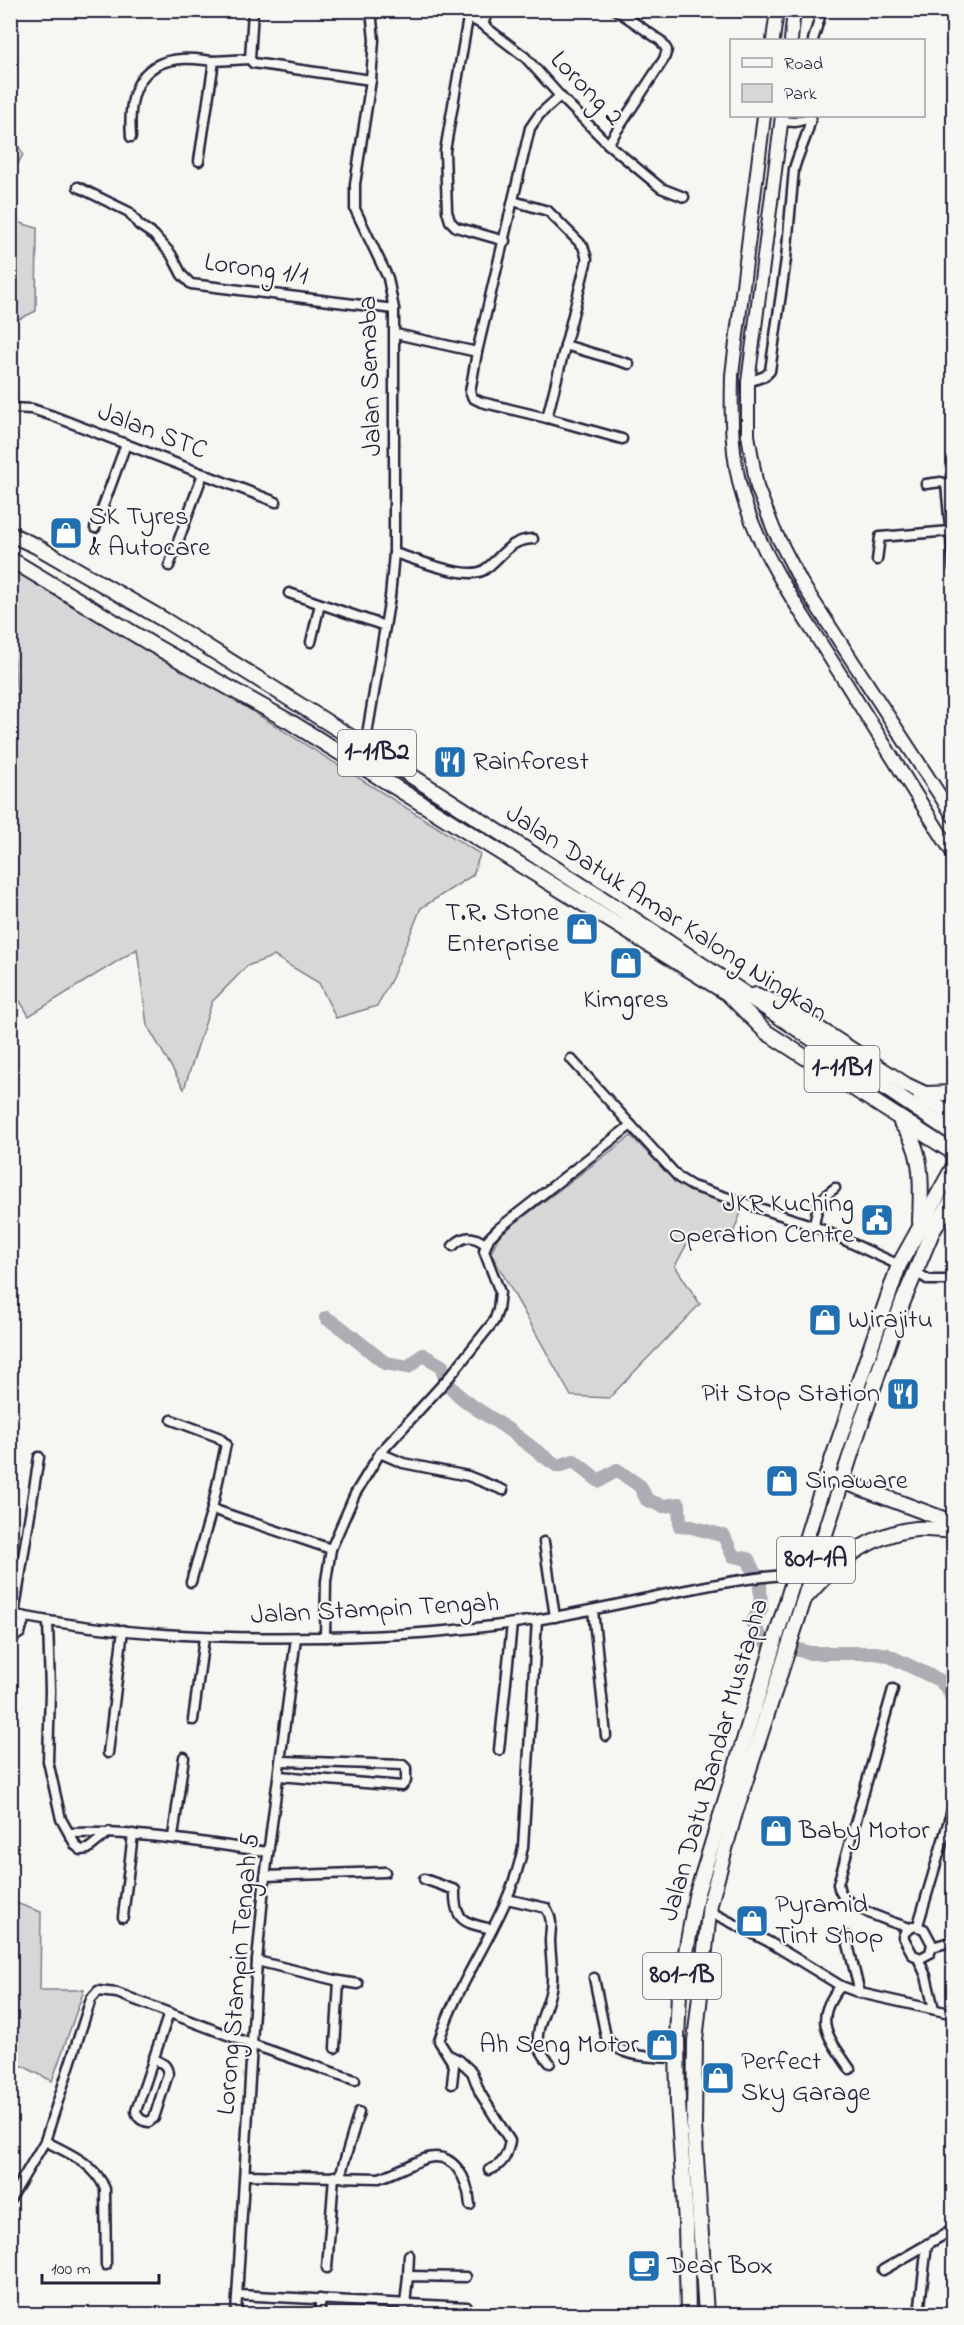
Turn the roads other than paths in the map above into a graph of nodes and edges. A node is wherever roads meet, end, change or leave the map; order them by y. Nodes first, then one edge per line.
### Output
1 (253, 10) edge
2 (371, 10) edge
3 (456, 10) edge
4 (488, 10) edge
5 (616, 10) edge
6 (777, 10) edge
7 (794, 10) edge
8 (822, 10) edge
9 (940, 10) edge
10 (468, 18) junction
11 (954, 18) edge
12 (483, 25) junction
13 (773, 39) edge
14 (791, 39) edge
15 (813, 39) edge
16 (250, 59) junction
17 (214, 61) junction
18 (371, 80) junction
19 (560, 96) junction
20 (764, 117) edge
21 (811, 117) edge
22 (782, 118) edge
23 (131, 137) dead end
24 (608, 144) junction
25 (199, 161) dead end
26 (78, 188) dead end
27 (684, 197) dead end
28 (513, 201) junction
29 (505, 242) junction
30 (394, 309) junction
31 (396, 334) junction
32 (565, 345) junction
33 (477, 352) junction
34 (629, 364) dead end
35 (748, 382) junction
36 (10, 408) edge
37 (547, 417) junction
38 (622, 439) dead end
39 (126, 444) junction
40 (203, 474) junction
41 (926, 484) dead end
42 (276, 502) dead end
43 (95, 528) dead end
44 (950, 531) junction
45 (10, 534) edge
46 (533, 539) dead end
47 (394, 552) junction
48 (10, 559) edge
49 (877, 560) dead end
50 (169, 566) dead end
51 (954, 569) edge
52 (289, 593) dead end
53 (321, 604) junction
54 (166, 621) junction
55 (385, 626) junction
56 (311, 642) dead end
57 (152, 644) junction
58 (365, 746) junction
59 (954, 817) edge
60 (954, 855) edge
61 (732, 991) junction
62 (571, 1059) dead end
63 (906, 1085) junction
64 (954, 1093) edge
65 (891, 1112) junction
66 (954, 1117) edge
67 (631, 1125) junction
68 (954, 1134) edge
69 (954, 1144) edge
70 (954, 1153) edge
71 (954, 1166) edge
72 (835, 1188) dead end
73 (953, 1198) edge
74 (920, 1224) junction
75 (814, 1226) junction
76 (485, 1244) junction
77 (453, 1246) dead end
78 (899, 1265) junction
79 (915, 1272) junction
80 (954, 1280) edge
81 (172, 1420) dead end
82 (380, 1453) junction
83 (39, 1457) dead end
84 (827, 1475) junction
85 (842, 1481) junction
86 (503, 1490) dead end
87 (834, 1506) junction
88 (212, 1509) junction
89 (815, 1510) junction
90 (954, 1522) edge
91 (954, 1530) edge
92 (544, 1542) dead end
93 (332, 1549) junction
94 (795, 1574) junction
95 (191, 1582) dead end
96 (804, 1600) junction
97 (593, 1610) junction
98 (12, 1615) edge
99 (25, 1617) junction
100 (555, 1617) junction
101 (537, 1620) junction
102 (48, 1622) junction
103 (512, 1624) junction
104 (123, 1630) junction
105 (325, 1637) junction
106 (204, 1638) junction
107 (296, 1638) junction
108 (10, 1640) edge
109 (893, 1689) dead end
110 (193, 1720) dead end
111 (606, 1736) dead end
112 (500, 1750) dead end
113 (108, 1753) dead end
114 (184, 1757) dead end
115 (282, 1761) junction
116 (279, 1776) junction
117 (954, 1803) edge
118 (109, 1832) junction
119 (69, 1833) junction
120 (133, 1834) junction
121 (173, 1837) junction
122 (268, 1852) junction
123 (385, 1872) dead end
124 (266, 1876) junction
125 (424, 1879) dead end
126 (507, 1899) junction
127 (709, 1911) junction
128 (123, 1917) dead end
129 (890, 1922) junction
130 (914, 1927) junction
131 (492, 1929) junction
132 (846, 1936) dead end
133 (903, 1937) junction
134 (954, 1941) edge
135 (932, 1947) junction
136 (921, 1957) junction
137 (258, 1961) junction
138 (594, 1978) dead end
139 (339, 1981) junction
140 (358, 1984) dead end
141 (841, 1986) junction
142 (860, 1993) junction
143 (934, 2009) junction
144 (169, 2013) junction
145 (954, 2014) edge
146 (251, 2044) junction
147 (334, 2048) dead end
148 (445, 2054) junction
149 (677, 2058) junction
150 (153, 2060) junction
151 (550, 2063) dead end
152 (850, 2069) dead end
153 (355, 2080) dead end
154 (452, 2084) dead end
155 (359, 2112) dead end
156 (45, 2141) junction
157 (489, 2170) dead end
158 (246, 2175) junction
159 (337, 2176) junction
160 (10, 2200) edge
161 (470, 2205) dead end
162 (954, 2229) edge
163 (927, 2244) junction
164 (409, 2255) dead end
165 (106, 2265) dead end
166 (327, 2268) dead end
167 (883, 2270) dead end
168 (408, 2276) junction
169 (466, 2277) dead end
170 (238, 2295) junction
171 (320, 2299) junction
172 (405, 2304) junction
173 (466, 2307) dead end
174 (236, 2314) edge
175 (320, 2314) edge
176 (404, 2314) edge
177 (688, 2314) edge
178 (706, 2314) edge
179 (919, 2314) edge

1 - 16 street
2 - 18 street, Jalan Semaba
3 - 10 street, Lorong 2
4 - 12 street
5 - 24 street
6 - 13 main road
7 - 14 main road
8 - 15 street
9 - 11 street
10 - 12 street, Lorong 2
10 - 29 street
12 - 19 street, Lorong 2
16 - 17 street
16 - 18 street
17 - 23 street
17 - 25 street
18 - 30 street, Jalan Semaba
19 - 24 street, Lorong 2
19 - 28 street
20 - 60 main road
21 - 22 street
21 - 35 street
22 - 35 main road
24 - 27 street, Lorong 2
26 - 30 street, Lorong 1/1
28 - 29 street
28 - 32 street
29 - 33 street
30 - 31 street, Jalan Semaba
31 - 33 street
31 - 47 street, Jalan Semaba
32 - 34 street
32 - 37 street
33 - 37 street
35 - 59 main road
36 - 39 street, Jalan STC
37 - 38 street
39 - 40 street, Jalan STC
39 - 43 street
40 - 42 street, Jalan STC
40 - 50 street
41 - 44 street
44 - 49 street
44 - 51 street
45 - 54 highway, Jalan Datuk Amar Kalong Ningkan / 1-11B2
46 - 47 street
47 - 55 street, Jalan Semaba
48 - 57 highway, Jalan Datuk Amar Kalong Ningkan / 1-11B1
52 - 53 street
53 - 55 street
53 - 56 street
54 - 57 highway
54 - 58 highway, Jalan Datuk Amar Kalong Ningkan / 1-11B2
55 - 58 street, Jalan Semaba
57 - 61 highway, Jalan Datuk Amar Kalong Ningkan / 1-11B1
58 - 61 highway, Jalan Datuk Amar Kalong Ningkan / 1-11B2
61 - 63 highway
61 - 65 highway
61 - 68 highway, Jalan Datuk Amar Kalong Ningkan / 1-11B2
61 - 69 highway, Jalan Datuk Amar Kalong Ningkan / 1-11B1
62 - 67 street
63 - 64 highway
63 - 66 highway
65 - 70 highway
65 - 74 highway
67 - 75 street
67 - 76 street
71 - 74 highway, Jalan Datu Bandar Mustapha
72 - 75 street
73 - 79 highway, Jalan Datu Bandar Mustapha
74 - 78 highway, Jalan Datu Bandar Mustapha
75 - 78 street
76 - 77 street
76 - 82 street
78 - 84 highway, Jalan Datu Bandar Mustapha
79 - 80 street
79 - 85 highway, Jalan Datu Bandar Mustapha
81 - 88 street
82 - 86 street
82 - 93 street
83 - 98 street
84 - 85 highway
84 - 89 highway, Jalan Datu Bandar Mustapha / 801-1B
85 - 87 highway, Jalan Datu Bandar Mustapha / 801-1A
85 - 90 highway
87 - 89 highway
87 - 96 highway, Jalan Datu Bandar Mustapha / 801-1A
88 - 93 street
88 - 95 street
89 - 94 highway, Jalan Datu Bandar Mustapha / 801-1B
91 - 96 highway
92 - 100 street
93 - 105 street
94 - 97 street, Jalan Stampin Tengah
94 - 149 highway, Jalan Datu Bandar Mustapha / 801-1B
96 - 127 highway, Jalan Datu Bandar Mustapha / 801-1A
97 - 100 street, Jalan Stampin Tengah
97 - 111 street
98 - 99 street, Jalan Stampin Tengah
99 - 102 street, Jalan Stampin Tengah
99 - 108 street
100 - 101 street, Jalan Stampin Tengah
101 - 103 street, Jalan Stampin Tengah
101 - 126 street
102 - 104 street, Jalan Stampin Tengah
102 - 119 street
103 - 105 street, Jalan Stampin Tengah
103 - 112 street
104 - 106 street, Jalan Stampin Tengah
104 - 113 street
105 - 107 street, Jalan Stampin Tengah
106 - 107 street, Jalan Stampin Tengah
106 - 110 street
107 - 115 street, Lorong Stampin Tengah 5
109 - 129 street
114 - 121 street
115 - 116 street, Lorong Stampin Tengah 5
115 - 116 street
116 - 122 street, Lorong Stampin Tengah 5
117 - 130 street
118 - 119 street
118 - 119 street
118 - 120 street
120 - 121 street
120 - 128 street
121 - 122 street
122 - 124 street, Lorong Stampin Tengah 5
123 - 124 street
124 - 137 street, Lorong Stampin Tengah 5
125 - 131 street
126 - 131 street
126 - 151 street
127 - 141 street
127 - 178 highway, Jalan Datu Bandar Mustapha / 801-1A
129 - 130 street
129 - 133 street
130 - 133 street
130 - 135 street
131 - 148 street
132 - 142 street
133 - 136 street
134 - 135 street
135 - 136 street
136 - 143 street
137 - 139 street
137 - 146 street, Lorong Stampin Tengah 5
138 - 149 street
139 - 140 street
139 - 147 street
141 - 142 street
141 - 152 street
142 - 143 street
143 - 145 street
144 - 146 street
144 - 150 street
144 - 156 street
146 - 153 street
146 - 158 street, Lorong Stampin Tengah 5
148 - 154 street
148 - 157 street
149 - 177 highway, Jalan Datu Bandar Mustapha / 801-1B
150 - 150 street
155 - 159 street
156 - 160 street
156 - 165 street
158 - 159 street
158 - 170 street, Lorong Stampin Tengah 5
159 - 161 street
159 - 166 street
162 - 163 street
163 - 167 street
163 - 179 street
164 - 168 street
168 - 169 street
168 - 172 street
170 - 171 street
170 - 174 street, Lorong Stampin Tengah 5
171 - 172 street
171 - 175 street
172 - 173 street
172 - 176 street

